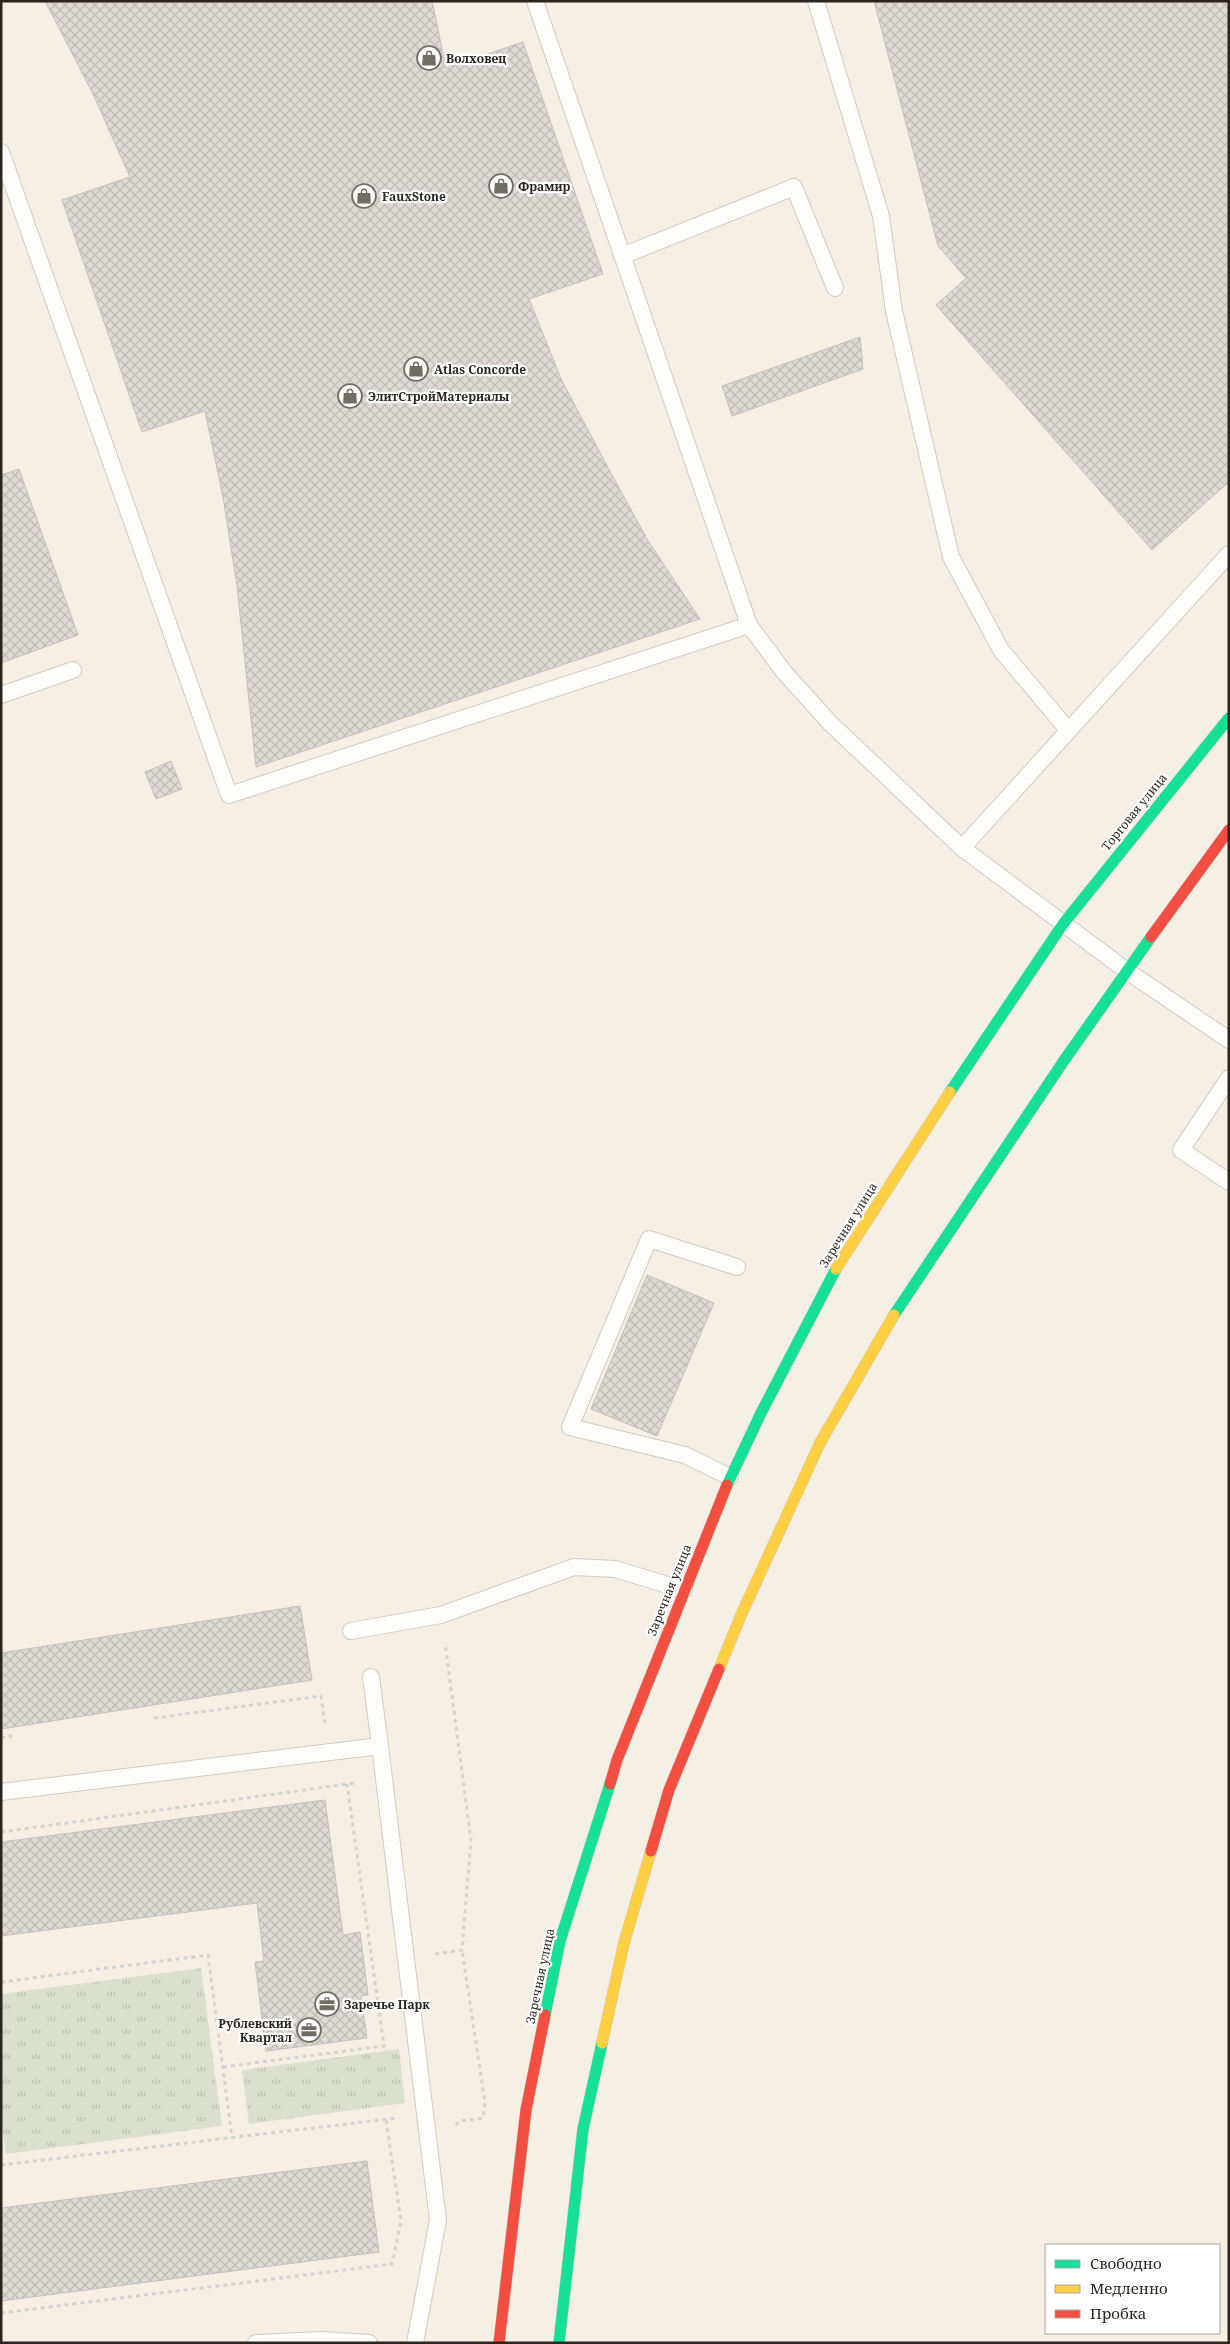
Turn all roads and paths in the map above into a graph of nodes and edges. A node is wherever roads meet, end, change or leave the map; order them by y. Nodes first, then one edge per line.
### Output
1 (535, 1) edge
2 (816, 1) edge
3 (1, 152) edge
4 (622, 256) junction
5 (835, 288) dead end
6 (1229, 554) edge
7 (749, 625) junction
8 (73, 670) dead end
9 (1, 695) edge
10 (1229, 718) edge
11 (1068, 730) junction
12 (1229, 830) edge
13 (962, 848) junction
14 (1063, 924) junction
15 (1127, 971) junction
16 (1229, 1040) edge
17 (1229, 1078) edge
18 (1229, 1182) edge
19 (736, 1267) dead end
20 (730, 1477) junction
21 (684, 1590) junction
22 (441, 1615) junction
23 (351, 1631) dead end
24 (371, 1677) dead end
25 (154, 1718) dead end
26 (12, 1736) dead end
27 (1, 1738) edge
28 (380, 1746) junction
29 (330, 1752) junction
30 (384, 1779) junction
31 (348, 1784) junction
32 (334, 1786) junction
33 (1, 1792) edge
34 (1, 1832) edge
35 (406, 1958) junction
36 (373, 1962) junction
37 (1, 1982) edge
38 (223, 2068) junction
39 (425, 2115) junction
40 (386, 2120) junction
41 (232, 2138) junction
42 (1, 2165) edge
43 (1, 2313) edge
44 (256, 2343) edge
45 (369, 2343) edge
46 (415, 2343) edge
47 (499, 2343) edge
48 (559, 2343) edge

1 - 4 lane
2 - 11 lane
3 - 7 lane
4 - 5 lane
4 - 7 lane
6 - 11 lane
7 - 13 lane
8 - 9 lane
10 - 14 street, Торговая улица
11 - 13 lane
12 - 15 street
13 - 14 lane
14 - 15 lane
14 - 20 street, Заречная улица
15 - 16 lane
15 - 48 street
17 - 18 lane
19 - 20 lane
20 - 21 street, Заречная улица
21 - 22 lane
21 - 47 street, Заречная улица
22 - 23 lane
22 - 35 path
24 - 28 lane
25 - 29 path
26 - 27 path
28 - 29 lane
28 - 30 lane
29 - 32 path
29 - 33 lane
30 - 31 path
30 - 35 lane
31 - 32 path
31 - 36 path
32 - 34 path
35 - 36 path
35 - 39 lane
36 - 38 path
37 - 38 path
38 - 41 path
39 - 40 path
39 - 46 lane
40 - 41 path
40 - 43 path
41 - 42 path
44 - 45 lane

